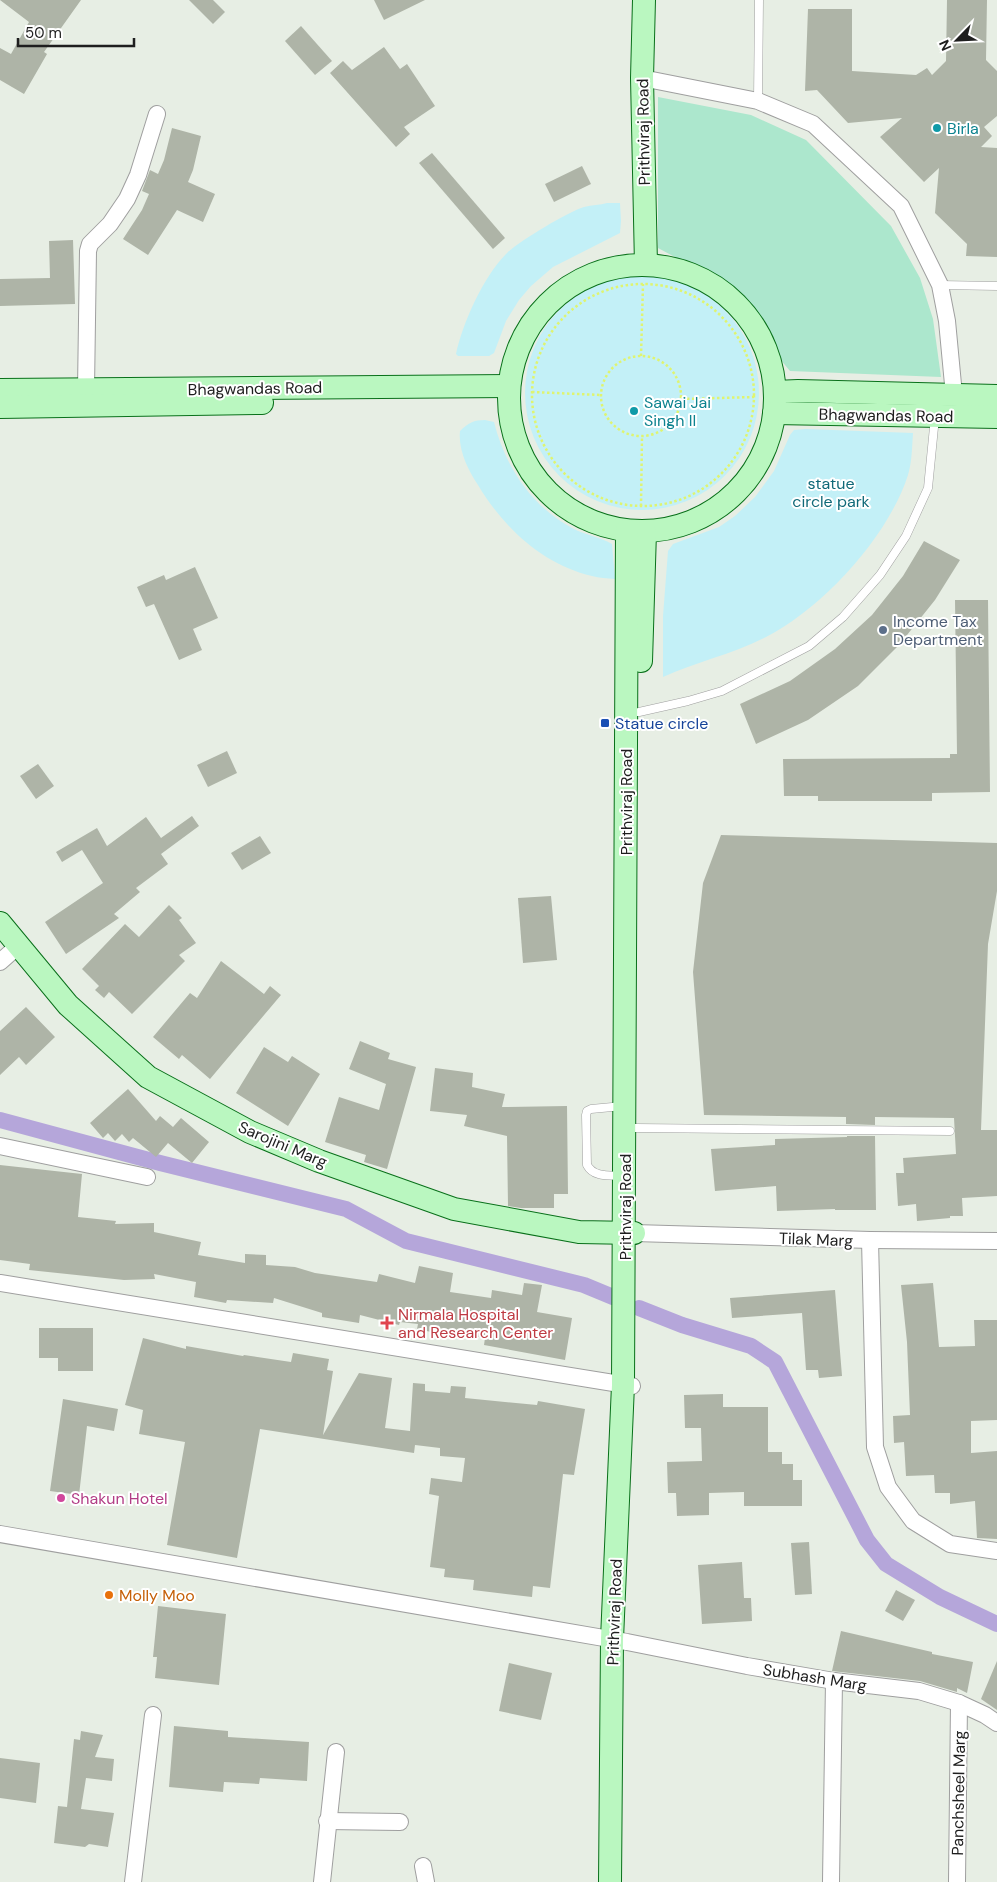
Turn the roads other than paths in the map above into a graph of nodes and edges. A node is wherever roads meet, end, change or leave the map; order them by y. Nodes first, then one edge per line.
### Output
1 (644, 0) edge
2 (759, 0) edge
3 (642, 78) junction
4 (758, 101) junction
5 (157, 114) dead end
6 (644, 274) junction
7 (940, 285) junction
8 (997, 286) edge
9 (0, 390) edge
10 (86, 390) junction
11 (508, 393) junction
12 (997, 396) edge
13 (768, 401) junction
14 (939, 404) junction
15 (0, 407) edge
16 (997, 417) edge
17 (636, 532) junction
18 (639, 712) junction
19 (0, 923) edge
20 (18, 946) junction
21 (0, 962) edge
22 (632, 1113) junction
23 (950, 1131) dead end
24 (0, 1146) edge
25 (630, 1176) junction
26 (148, 1177) dead end
27 (629, 1233) junction
28 (870, 1240) junction
29 (997, 1240) edge
30 (0, 1283) edge
31 (628, 1386) junction
32 (0, 1534) edge
33 (997, 1551) edge
34 (620, 1641) junction
35 (834, 1681) junction
36 (959, 1703) junction
37 (153, 1715) dead end
38 (997, 1723) edge
39 (336, 1752) dead end
40 (327, 1821) junction
41 (400, 1822) dead end
42 (133, 1882) edge
43 (322, 1882) edge
44 (610, 1882) edge
45 (624, 1882) edge
46 (831, 1882) edge
47 (957, 1882) edge

1 - 3 street, Prithviraj Road
2 - 4 lane
3 - 4 street
3 - 6 street, Prithviraj Road
4 - 7 street
5 - 10 street
6 - 11 street
6 - 13 street
7 - 8 lane
7 - 14 street
9 - 10 street, Bhagwandas Road
10 - 11 street, Bhagwandas Road
11 - 15 street, Bhagwandas Road
11 - 17 street
12 - 14 street, Bhagwandas Road
13 - 14 street, Bhagwandas Road
13 - 17 street
14 - 16 street, Bhagwandas Road
14 - 18 lane
17 - 18 street, Prithviraj Road
17 - 22 street, Prithviraj Road
18 - 22 street, Prithviraj Road
19 - 20 street, Sarojini Marg
20 - 21 street
20 - 27 street, Sarojini Marg
22 - 23 lane
22 - 25 street, Prithviraj Road
22 - 25 lane
24 - 26 street
25 - 27 street, Prithviraj Road
27 - 28 street, Tilak Marg
27 - 31 street, Prithviraj Road
28 - 29 street, Tilak Marg
28 - 33 street
30 - 31 street
31 - 34 street, Prithviraj Road
32 - 34 street, Subhash Marg
34 - 35 street, Subhash Marg
34 - 44 street, Prithviraj Road
34 - 45 street, Prithviraj Road
35 - 36 street, Subhash Marg
35 - 46 street
36 - 38 street, Subhash Marg
36 - 47 street, Panchsheel Marg
37 - 42 street
39 - 40 street
40 - 41 street
40 - 43 street

